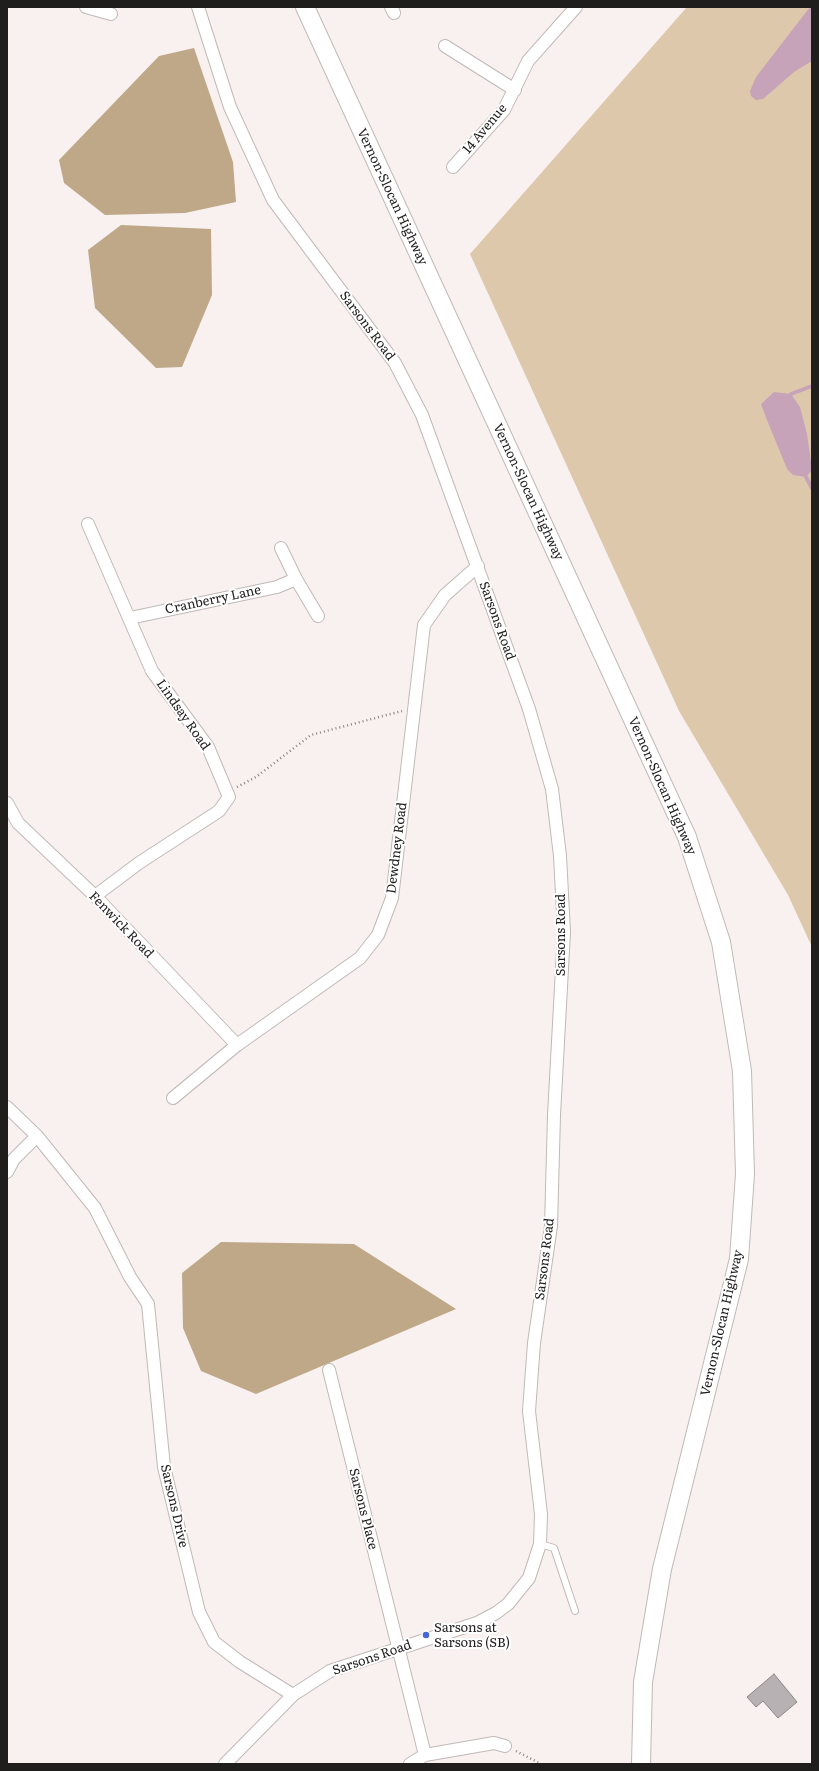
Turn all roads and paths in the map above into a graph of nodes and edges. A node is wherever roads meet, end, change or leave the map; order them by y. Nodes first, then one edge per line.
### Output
1 (86, 7) edge
2 (198, 7) edge
3 (305, 7) edge
4 (576, 7) edge
5 (111, 14) dead end
6 (445, 46) dead end
7 (515, 90) junction
8 (453, 167) dead end
9 (88, 524) dead end
10 (281, 548) dead end
11 (478, 566) junction
12 (296, 579) junction
13 (318, 616) dead end
14 (130, 618) junction
15 (414, 707) junction
16 (229, 796) junction
17 (7, 803) edge
18 (95, 896) junction
19 (238, 1046) junction
20 (173, 1098) dead end
21 (7, 1106) edge
22 (37, 1136) junction
23 (7, 1172) edge
24 (329, 1370) dead end
25 (540, 1544) junction
26 (574, 1611) dead end
27 (398, 1649) junction
28 (292, 1695) junction
29 (504, 1746) joint
30 (425, 1755) junction
31 (225, 1764) edge
32 (410, 1764) edge
33 (541, 1764) edge
34 (641, 1764) edge

1 - 5 street
2 - 11 street, Sarsons Road
3 - 34 main road, Vernon-Slocan Highway
4 - 7 street, 14 Avenue
6 - 7 street, 14 Avenue
7 - 8 street, 14 Avenue
9 - 14 street, Lindsay Road
10 - 12 street
11 - 15 street, Dewdney Road
11 - 25 street, Sarsons Road
12 - 13 street
12 - 14 street, Cranberry Lane
14 - 16 street, Lindsay Road
15 - 16 path
15 - 19 street, Dewdney Road
16 - 18 street
17 - 18 street, Fenwick Road
18 - 19 street, Fenwick Road
19 - 20 street, Dewdney Road
21 - 22 street, Sarsons Drive
22 - 23 street
22 - 28 street, Sarsons Drive
24 - 27 street, Sarsons Place
25 - 26 lane
25 - 27 street, Sarsons Road
27 - 28 street, Sarsons Road
27 - 30 street, Sarsons Place
28 - 31 street, Sarsons Road
29 - 30 street
29 - 33 path
30 - 32 street

